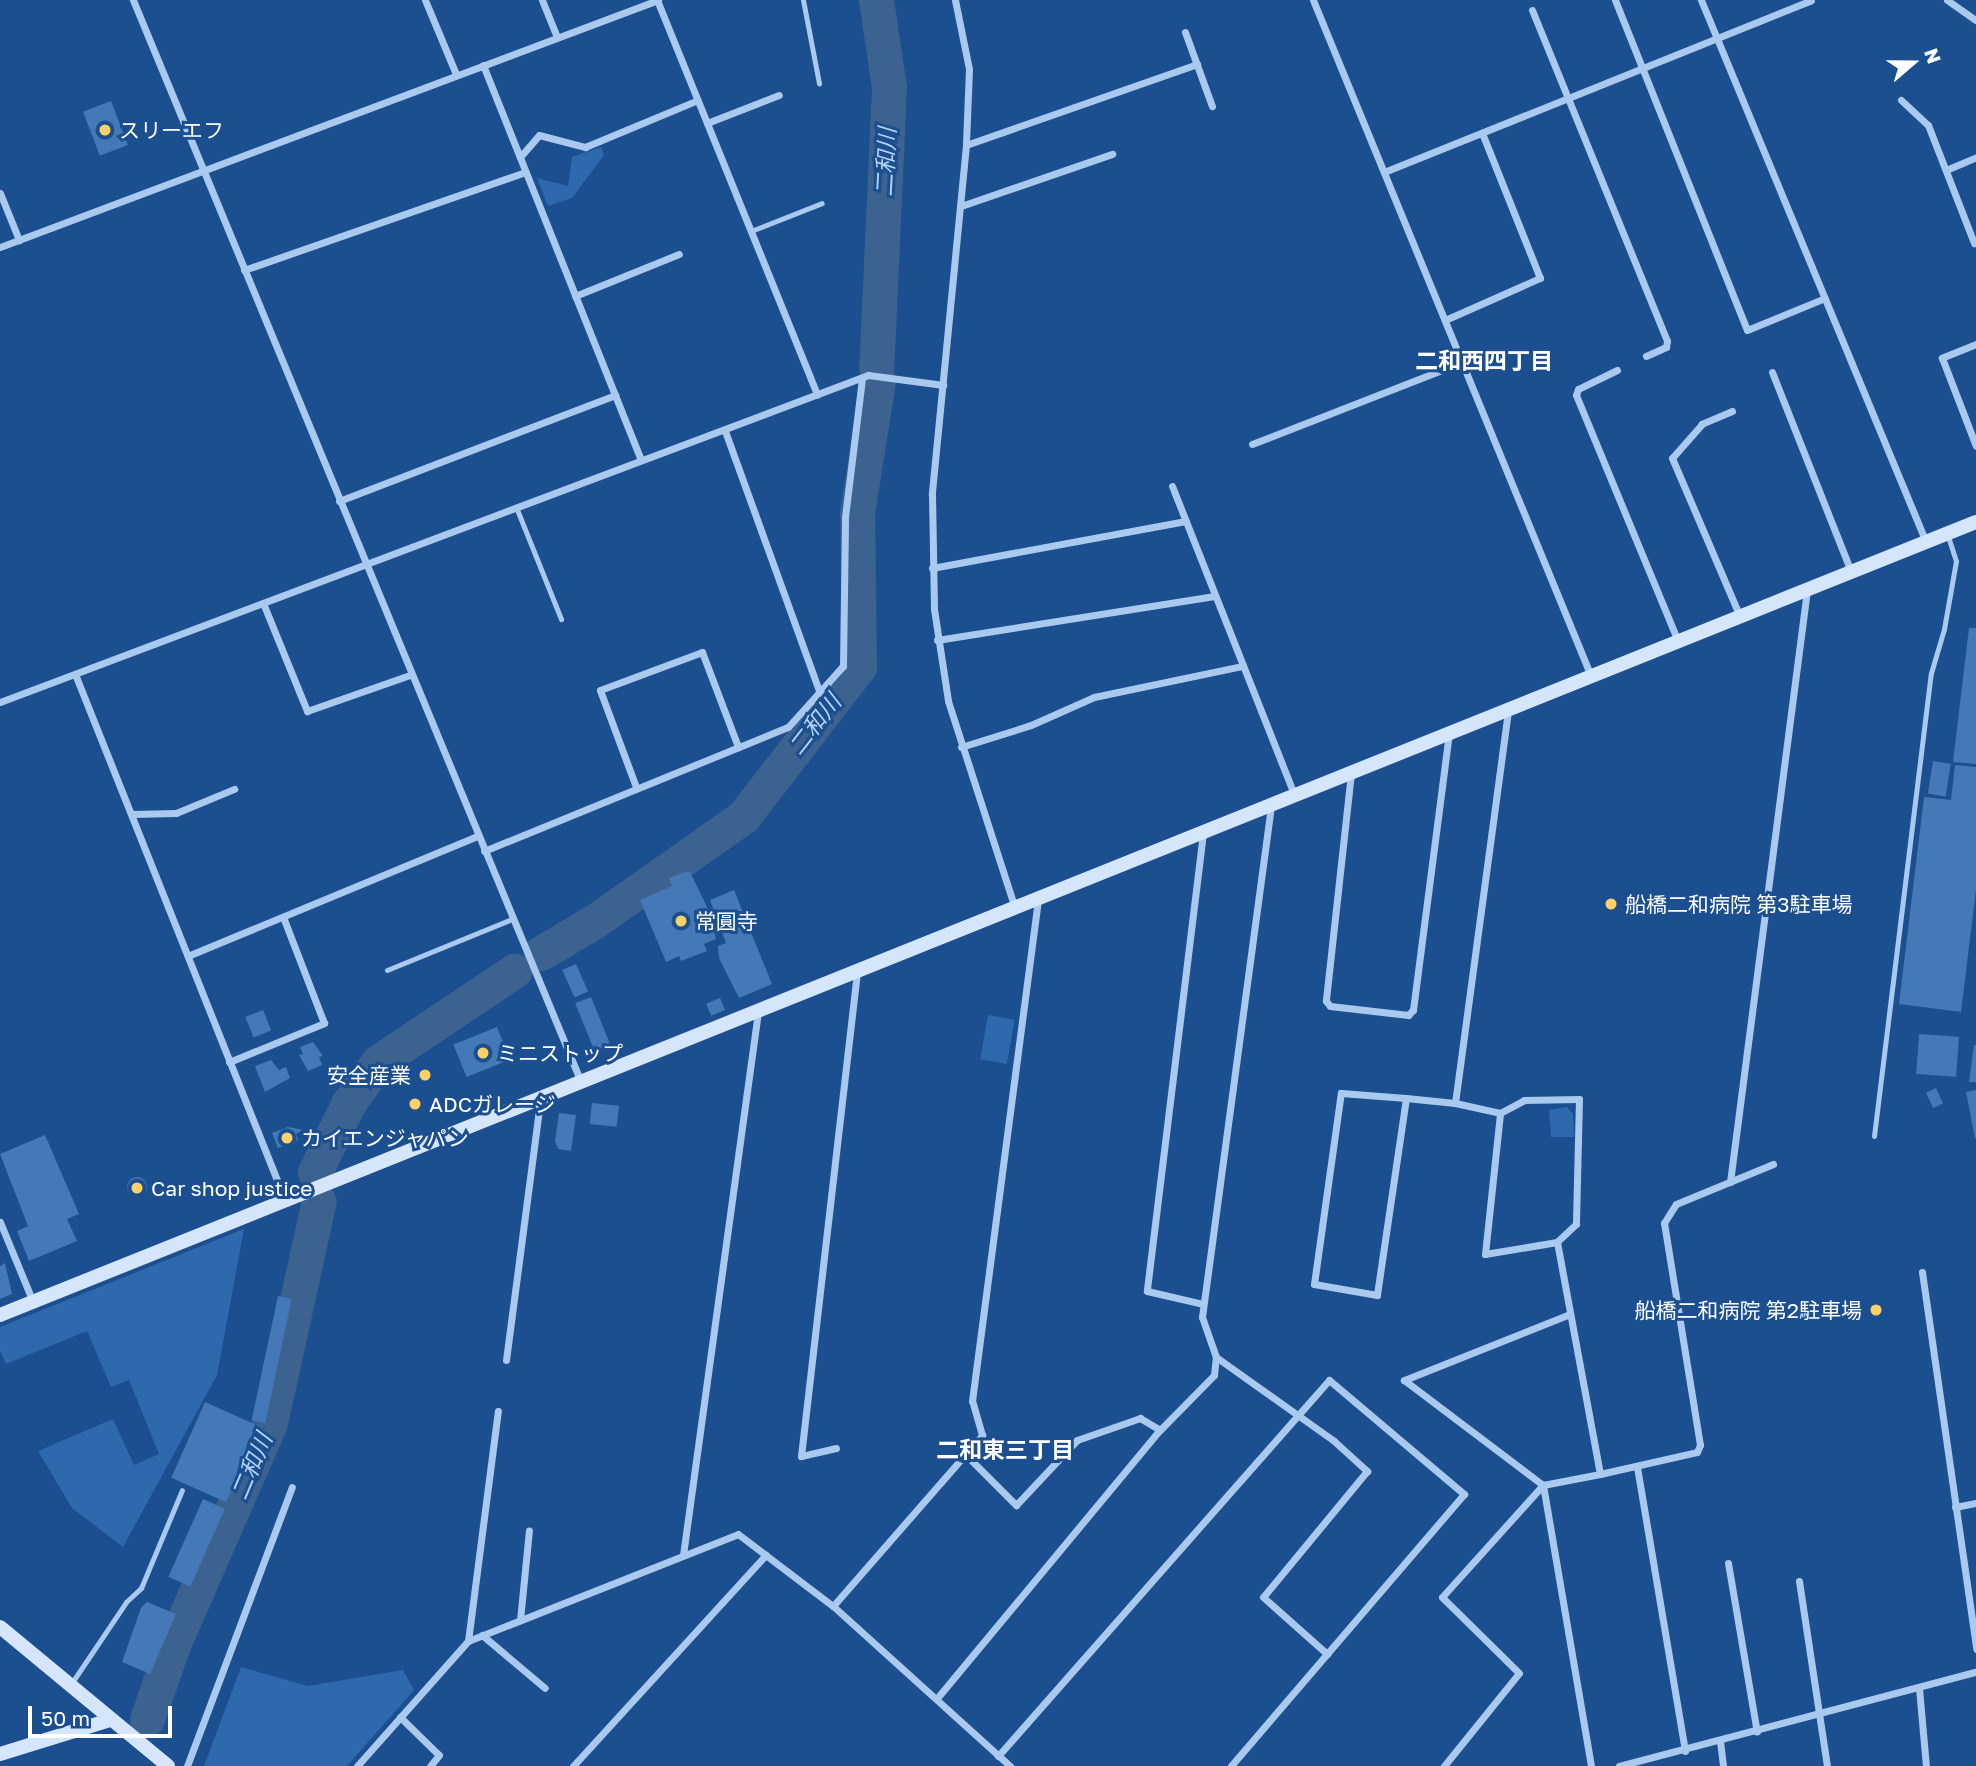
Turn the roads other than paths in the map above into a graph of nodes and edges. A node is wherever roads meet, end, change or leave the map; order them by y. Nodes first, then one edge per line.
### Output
1 (133, 0) edge
2 (425, 0) edge
3 (542, 0) edge
4 (658, 0) edge
5 (803, 0) edge
6 (955, 0) edge
7 (1313, 0) edge
8 (1615, 0) edge
9 (1701, 0) edge
10 (1811, 0) edge
11 (1947, 0) edge
12 (1532, 10) dead end
13 (1976, 20) edge
14 (1185, 32) dead end
15 (1716, 36) junction
16 (557, 37) junction
17 (1197, 64) junction
18 (482, 65) junction
19 (1642, 68) junction
20 (456, 74) junction
21 (819, 83) dead end
22 (779, 95) dead end
23 (1567, 98) junction
24 (698, 100) junction
25 (1901, 100) dead end
26 (1212, 106) dead end
27 (707, 123) junction
28 (1482, 133) junction
29 (966, 145) junction
30 (1112, 154) dead end
31 (520, 157) junction
32 (1976, 157) edge
33 (202, 168) junction
34 (1946, 170) junction
35 (525, 172) junction
36 (1384, 172) junction
37 (0, 193) edge
38 (822, 203) dead end
39 (961, 206) junction
40 (751, 231) junction
41 (19, 240) junction
42 (1974, 243) dead end
43 (0, 247) edge
44 (680, 254) dead end
45 (244, 270) junction
46 (575, 296) junction
47 (1825, 298) junction
48 (1445, 320) junction
49 (1976, 344) edge
50 (1646, 356) dead end
51 (1462, 362) junction
52 (1618, 370) dead end
53 (1772, 372) dead end
54 (862, 378) junction
55 (943, 385) junction
56 (615, 395) junction
57 (817, 395) junction
58 (1732, 411) dead end
59 (725, 431) junction
60 (1252, 444) dead end
61 (1976, 446) edge
62 (641, 460) junction
63 (1172, 486) dead end
64 (339, 501) junction
65 (516, 507) junction
66 (1186, 521) junction
67 (1976, 522) edge
68 (1947, 534) junction
69 (1926, 542) junction
70 (365, 565) junction
71 (932, 568) junction
72 (1851, 572) junction
73 (1807, 590) junction
74 (1215, 596) junction
75 (263, 603) junction
76 (1740, 617) junction
77 (561, 618) dead end
78 (937, 640) junction
79 (1678, 641) junction
80 (1243, 666) junction
81 (75, 674) junction
82 (410, 675) junction
83 (1591, 676) junction
84 (820, 692) junction
85 (0, 702) edge
86 (1508, 710) junction
87 (1449, 734) junction
88 (738, 747) junction
89 (961, 747) junction
90 (1351, 773) junction
91 (636, 787) junction
92 (234, 789) dead end
93 (1295, 796) junction
94 (1271, 805) junction
95 (132, 814) junction
96 (1203, 832) junction
97 (477, 836) junction
98 (484, 850) junction
99 (1038, 899) junction
100 (1015, 908) junction
101 (283, 917) junction
102 (512, 919) junction
103 (190, 955) junction
104 (387, 970) dead end
105 (857, 971) junction
106 (758, 1012) junction
107 (229, 1062) junction
108 (581, 1082) junction
109 (1406, 1098) junction
110 (540, 1099) junction
111 (1455, 1103) junction
112 (1500, 1113) junction
113 (1874, 1136) dead end
114 (1773, 1164) dead end
115 (1730, 1182) junction
116 (286, 1201) junction
117 (0, 1222) edge
118 (1557, 1242) junction
119 (1922, 1272) dead end
120 (33, 1302) junction
121 (1203, 1304) junction
122 (1570, 1314) junction
123 (0, 1315) edge
124 (1216, 1357) junction
125 (506, 1360) dead end
126 (498, 1411) dead end
127 (1298, 1416) junction
128 (1160, 1430) junction
129 (836, 1448) dead end
130 (966, 1455) junction
131 (1637, 1467) junction
132 (1600, 1474) junction
133 (1544, 1485) junction
134 (292, 1487) dead end
135 (182, 1490) dead end
136 (1976, 1503) edge
137 (1955, 1507) junction
138 (528, 1530) dead end
139 (683, 1555) junction
140 (766, 1555) junction
141 (1728, 1563) dead end
142 (1799, 1581) dead end
143 (1972, 1598) edge
144 (833, 1606) junction
145 (520, 1620) junction
146 (0, 1627) edge
147 (482, 1635) junction
148 (468, 1641) junction
149 (1976, 1649) edge
150 (1327, 1654) junction
151 (1976, 1672) edge
152 (70, 1686) junction
153 (545, 1688) dead end
154 (1919, 1688) junction
155 (938, 1697) junction
156 (1819, 1715) junction
157 (400, 1717) junction
158 (110, 1720) junction
159 (1757, 1732) junction
160 (1720, 1741) junction
161 (1685, 1751) junction
162 (0, 1754) edge
163 (998, 1756) junction
164 (167, 1766) edge
165 (187, 1766) edge
166 (357, 1766) edge
167 (430, 1766) edge
168 (573, 1766) edge
169 (1010, 1766) edge
170 (1231, 1766) edge
171 (1444, 1766) edge
172 (1591, 1766) edge
173 (1620, 1766) edge
174 (1723, 1766) edge
175 (1827, 1766) edge
176 (1926, 1766) edge

1 - 33 street
2 - 20 street
3 - 16 street
4 - 16 street
4 - 24 street
5 - 21 lane
6 - 29 street
7 - 36 street
8 - 19 street
9 - 15 street
10 - 15 street
11 - 13 street
12 - 23 street
14 - 17 street
15 - 19 street
15 - 47 street
16 - 18 street
17 - 26 street
17 - 29 street
18 - 20 street
18 - 31 street
19 - 23 street
19 - 47 street
20 - 33 street
22 - 27 street
23 - 28 street
23 - 50 street
24 - 27 street
24 - 31 street
25 - 34 street
27 - 40 street
28 - 36 street
28 - 48 street
29 - 39 street
30 - 39 street
31 - 35 street
32 - 34 street
33 - 41 street
33 - 45 street
34 - 42 street
35 - 45 street
35 - 46 street
36 - 48 street
37 - 41 street
38 - 40 lane
39 - 55 street
40 - 57 street
41 - 43 street
44 - 46 street
45 - 64 street
46 - 56 street
47 - 69 street
48 - 51 street
49 - 61 street
51 - 60 street
51 - 83 street
52 - 79 street
53 - 72 street
54 - 55 street
54 - 57 street
54 - 84 street
55 - 71 street
56 - 62 street
56 - 64 street
57 - 59 street
58 - 76 street
59 - 62 street
59 - 84 street
62 - 65 street
63 - 66 street
64 - 70 street
65 - 70 street
65 - 77 lane
66 - 71 street
66 - 74 street
67 - 68 street
68 - 69 street
68 - 113 lane
69 - 72 street
70 - 75 street
70 - 82 street
71 - 78 street
72 - 73 street
73 - 76 street
73 - 115 street
74 - 78 street
74 - 80 street
75 - 81 street
75 - 82 street
76 - 79 street
78 - 89 street
79 - 83 street
80 - 89 street
80 - 93 street
81 - 85 street
81 - 95 street
82 - 97 street
83 - 86 street
84 - 88 street
86 - 87 street
86 - 111 street
87 - 90 street
87 - 90 street
88 - 91 street
88 - 91 street
89 - 100 street
90 - 93 street
91 - 98 street
92 - 95 street
93 - 94 street
94 - 96 street
94 - 121 street
95 - 103 street
96 - 99 street
96 - 121 street
97 - 98 street
97 - 101 street
98 - 102 street
99 - 100 street
99 - 130 street
100 - 105 street
101 - 103 street
101 - 107 street
102 - 104 lane
102 - 108 street
103 - 107 street
105 - 106 street
105 - 129 street
106 - 108 street
106 - 139 street
107 - 116 street
108 - 110 street
109 - 109 street
109 - 111 street
110 - 116 street
110 - 125 street
111 - 112 street
112 - 118 street
112 - 118 street
114 - 115 street
115 - 131 street
116 - 120 street
117 - 120 street
118 - 122 street
119 - 137 street
120 - 123 street
121 - 124 street
122 - 132 street
122 - 133 street
124 - 127 street
124 - 128 street
126 - 148 street
127 - 150 street
127 - 150 street
127 - 163 street
128 - 130 street
128 - 155 street
130 - 144 street
131 - 132 street
131 - 161 street
132 - 133 street
133 - 171 street
133 - 172 street
134 - 165 street
135 - 152 lane
136 - 137 street
137 - 143 street
138 - 145 street
139 - 140 street
139 - 145 street
140 - 144 street
140 - 168 street
141 - 159 street
142 - 156 street
143 - 149 street
144 - 155 street
145 - 147 street
146 - 152 street
147 - 148 street
147 - 153 street
148 - 157 street
150 - 170 street
151 - 154 street
152 - 158 street
154 - 156 street
154 - 176 street
155 - 163 street
156 - 159 street
156 - 175 street
157 - 166 street
157 - 167 street
158 - 162 street
158 - 164 street
159 - 160 street
160 - 161 street
160 - 174 street
161 - 173 street
163 - 169 street

